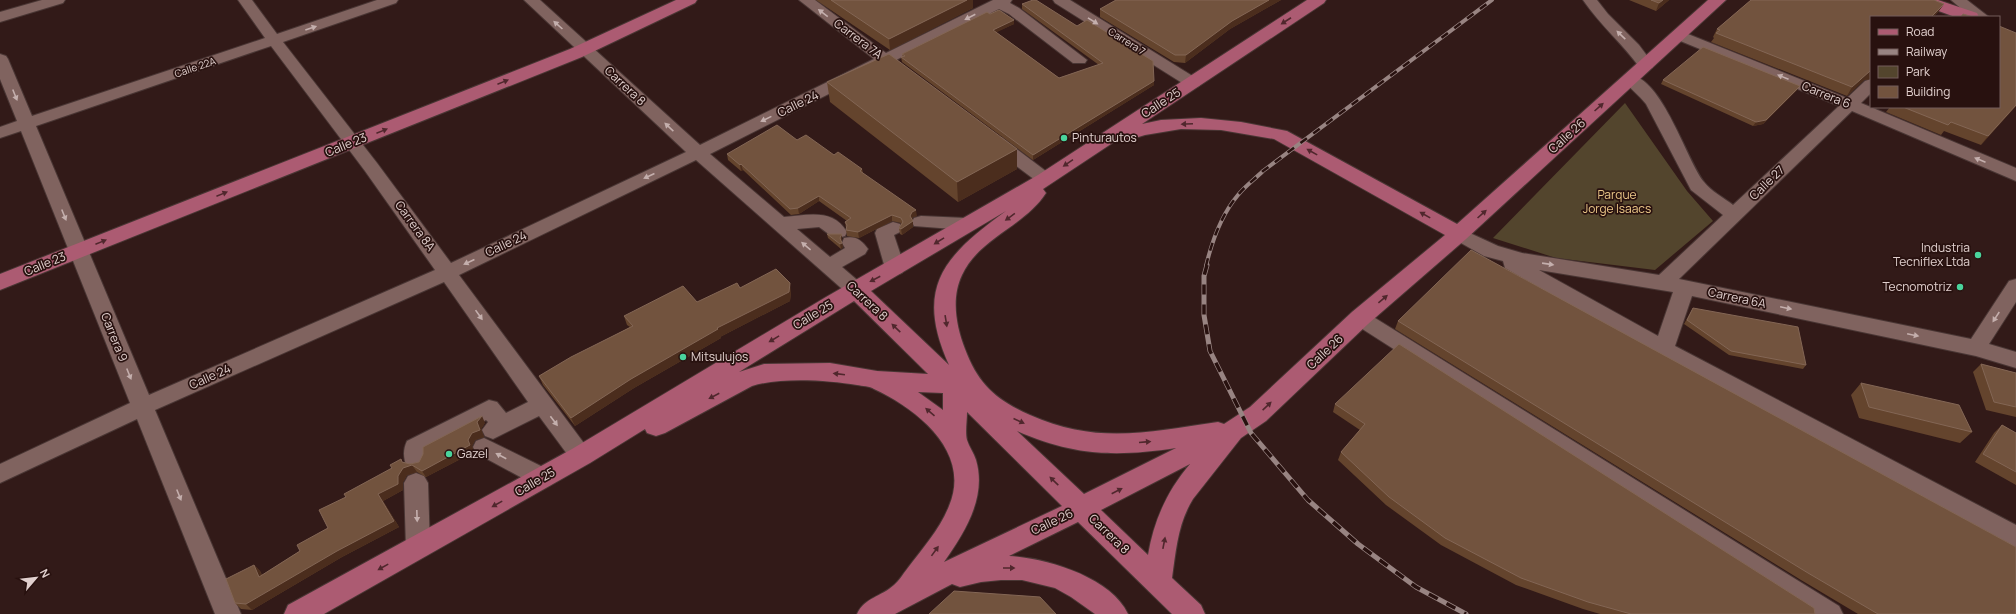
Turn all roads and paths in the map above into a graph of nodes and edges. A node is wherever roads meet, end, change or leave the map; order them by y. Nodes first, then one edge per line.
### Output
1 (58, 0) edge
2 (245, 0) edge
3 (390, 0) edge
4 (531, 0) edge
5 (690, 0) edge
6 (806, 0) edge
7 (1060, 0) edge
8 (1318, 0) edge
9 (1590, 0) edge
10 (1718, 0) edge
11 (1924, 0) edge
12 (1002, 1) edge
13 (1957, 6) edge
14 (1970, 16) edge
15 (1979, 16) edge
16 (0, 17) edge
17 (1678, 35) junction
18 (274, 41) junction
19 (585, 49) junction
20 (0, 59) edge
21 (886, 60) junction
22 (1079, 60) dead end
23 (1646, 65) junction
24 (905, 74) edge
25 (1631, 78) junction
26 (1193, 83) junction
27 (1870, 85) edge
28 (1614, 93) junction
29 (1654, 103) junction
30 (1849, 104) junction
31 (27, 124) junction
32 (980, 130) edge
33 (0, 133) edge
34 (353, 143) junction
35 (1092, 148) junction
36 (698, 153) junction
37 (2016, 175) edge
38 (1045, 179) junction
39 (1734, 215) junction
40 (921, 222) dead end
41 (780, 224) junction
42 (966, 224) junction
43 (1459, 234) junction
44 (849, 241) junction
45 (79, 251) junction
46 (1491, 251) junction
47 (829, 266) junction
48 (895, 268) junction
49 (448, 272) junction
50 (0, 282) edge
51 (1663, 282) junction
52 (2016, 286) edge
53 (1685, 287) junction
54 (856, 290) junction
55 (1360, 318) junction
56 (1976, 348) junction
57 (1664, 349) junction
58 (2016, 360) edge
59 (877, 380) junction
60 (955, 385) junction
61 (541, 404) junction
62 (142, 407) junction
63 (1236, 429) junction
64 (493, 434) junction
65 (955, 443) junction
66 (581, 456) junction
67 (415, 460) dead end
68 (0, 474) edge
69 (543, 478) junction
70 (416, 483) dead end
71 (1082, 508) junction
72 (2016, 536) edge
73 (418, 548) junction
74 (1158, 582) junction
75 (904, 594) junction
76 (228, 614) edge
77 (298, 614) edge
78 (871, 614) edge
79 (1114, 614) edge
80 (1191, 614) edge
81 (1830, 614) edge

1 - 16 street
2 - 18 street, Carrera 8A
18 -> 3 street, Calle 22A
19 -> 4 street, Carrera 8
5 - 19 main road, Calle 23
21 -> 6 street, Carrera 7A
7 -> 26 street, Carrera 7
8 -> 26 main road, Calle 25
23 -> 9 street
10 - 17 main road, Calle 26
11 - 13 main road
12 -> 21 street, Calle 24
12 - 22 street
13 - 14 main road
13 - 15 street
17 - 23 main road, Calle 26
30 -> 17 street, Carrera 6
18 - 31 street, Calle 22A
18 - 34 street, Carrera 8A
34 -> 19 main road, Calle 23
36 -> 19 street, Carrera 8
20 -> 31 street, Carrera 9
21 - 24 street, Carrera 7A
21 -> 36 street, Calle 24
23 - 25 main road, Calle 26
25 - 28 main road, Calle 26
25 - 29 street
26 - 35 main road, Calle 25
27 - 30 street, Calle 27
28 - 29 street
43 -> 28 main road, Calle 26
29 - 39 street
37 -> 30 street, Carrera 6
30 - 39 street, Calle 27
31 - 33 street, Calle 22A
31 -> 45 street, Carrera 9
32 - 38 street
45 -> 34 main road, Calle 23
34 - 49 street, Carrera 8A
35 -> 38 main road, Calle 25
43 -> 35 main road
36 - 41 street, Carrera 8
36 -> 49 street, Calle 24
38 - 42 main road, Calle 25
38 -> 63 main road
39 - 51 street, Calle 27
40 - 42 street
41 - 44 street
47 -> 41 street, Carrera 8
42 -> 48 main road, Calle 25
43 - 46 street, Carrera 6A
55 -> 43 main road, Calle 26
44 - 47 street
44 - 48 street
45 - 50 main road, Calle 23
45 -> 62 street, Carrera 9
46 -> 51 street, Carrera 6A
46 - 57 street
47 - 54 street, Carrera 8
48 -> 54 main road, Calle 25
49 -> 61 street, Carrera 8A
49 - 62 street, Calle 24
51 - 53 street, Carrera 6A
52 -> 56 street
53 -> 56 street, Carrera 6A
53 - 57 street
60 -> 54 main road, Carrera 8
54 -> 66 main road, Calle 25
63 -> 55 main road, Calle 26
55 - 81 street
56 - 58 street, Carrera 6A
57 - 72 street
59 - 60 main road
65 -> 59 main road
59 -> 66 main road
60 - 65 main road
71 -> 60 main road, Carrera 8
61 - 64 street
61 -> 66 street, Carrera 8A
62 - 68 street, Calle 24
62 -> 76 street, Carrera 9
71 -> 63 main road, Calle 26
74 -> 63 main road
64 - 67 street
69 -> 64 street
75 -> 65 main road
66 - 69 main road, Calle 25
69 -> 73 main road, Calle 25
70 -> 73 street
71 - 74 main road, Carrera 8
71 - 75 main road, Calle 26
73 -> 77 main road, Calle 25
74 - 80 main road, Carrera 8
75 - 78 main road, Calle 26
75 -> 79 main road

